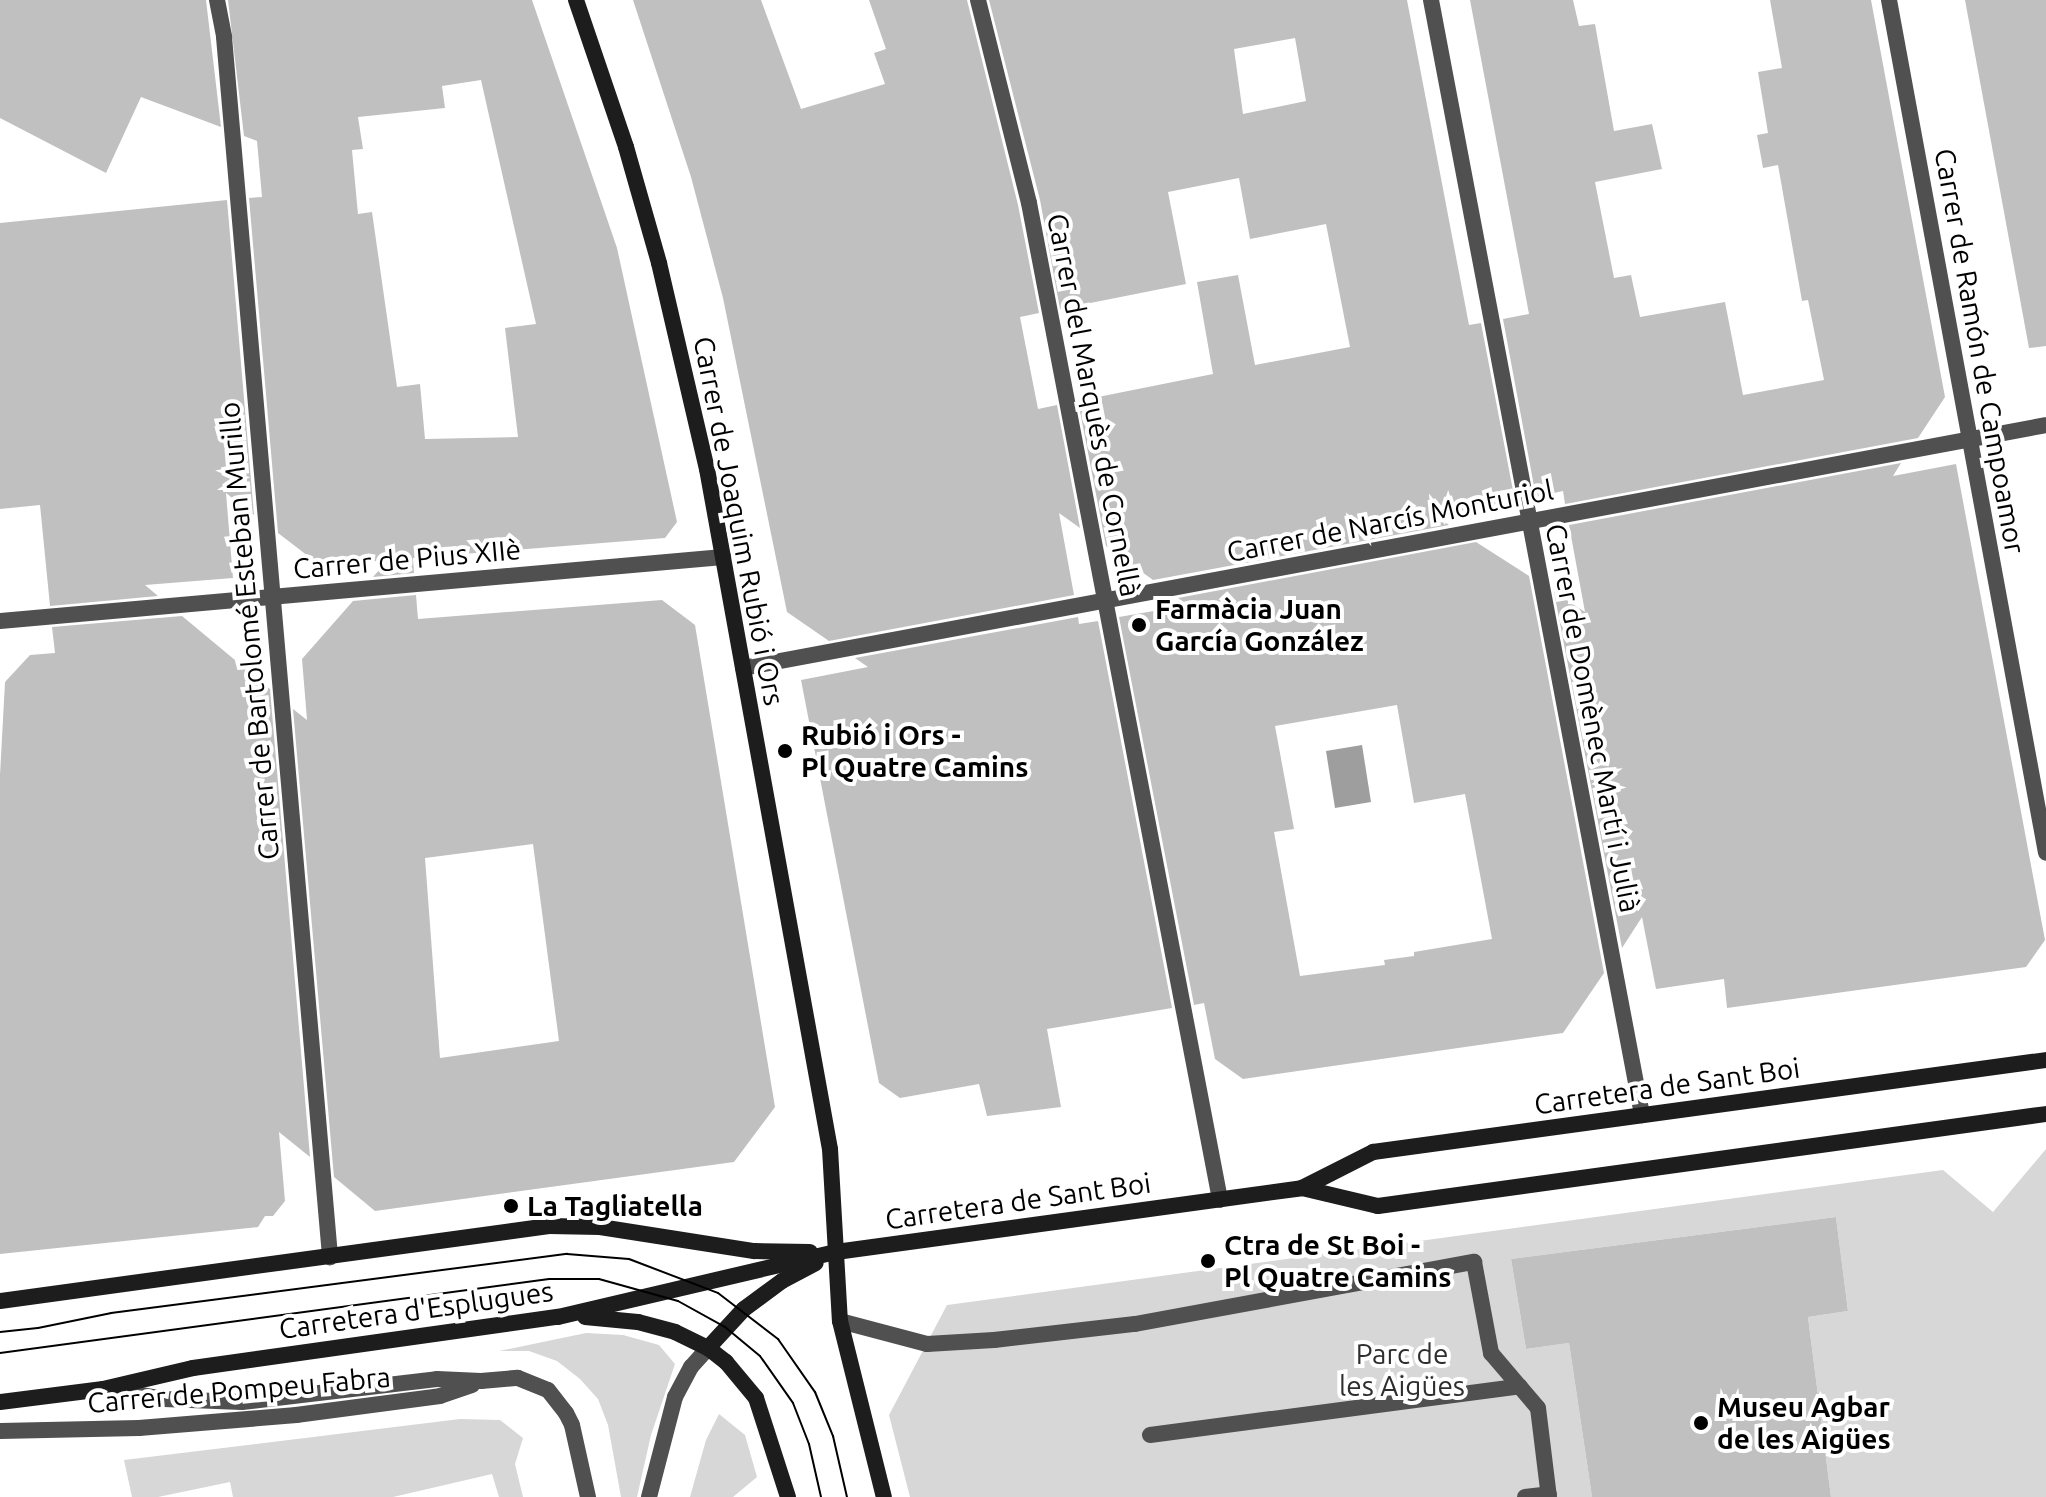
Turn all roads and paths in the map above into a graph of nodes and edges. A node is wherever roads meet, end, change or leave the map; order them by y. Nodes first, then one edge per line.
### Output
1 (217, 0) edge
2 (576, 0) edge
3 (978, 0) edge
4 (1431, 0) edge
5 (1889, 0) edge
6 (2046, 425) edge
7 (1970, 440) junction
8 (1530, 521) junction
9 (723, 557) junction
10 (273, 597) junction
11 (1105, 600) junction
12 (0, 621) edge
13 (743, 668) junction
14 (2046, 853) edge
15 (2046, 1060) edge
16 (2046, 1114) edge
17 (1642, 1115) junction
18 (1302, 1188) junction
19 (1220, 1200) junction
20 (836, 1252) junction
21 (330, 1257) junction
22 (0, 1301) edge
23 (558, 1317) junction
24 (840, 1321) junction
25 (708, 1348) junction
26 (481, 1381) junction
27 (1520, 1386) junction
28 (103, 1389) junction
29 (0, 1402) edge
30 (0, 1431) edge
31 (1150, 1435) dead end
32 (1549, 1496) edge
33 (588, 1497) edge
34 (649, 1497) edge
35 (788, 1497) edge
36 (884, 1497) edge
37 (1525, 1497) edge

1 - 10 street, Carrer de Bartolomé Esteban Murillo
2 - 9 street, Carrer de Joaquim Rubió i Ors
3 - 11 street, Carrer del Marquès de Cornellà
4 - 8 street, Carrer de Domènec Martí i Julià
5 - 7 street, Carrer de Ramón de Campoamor
6 - 7 street, Carrer de Narcís Monturiol
7 - 8 street, Carrer de Narcís Monturiol
7 - 14 street, Carrer de Ramón de Campoamor
8 - 11 street, Carrer de Narcís Monturiol
8 - 17 street, Carrer de Domènec Martí i Julià
9 - 10 street, Carrer de Pius XIIè
9 - 13 street, Carrer de Joaquim Rubió i Ors
10 - 12 street, Carrer de Pius XIIè
10 - 21 street, Carrer de Bartolomé Esteban Murillo
11 - 13 street, Carrer de Narcís Monturiol
11 - 19 street, Carrer del Marquès de Cornellà
13 - 20 street, Carrer de Joaquim Rubió i Ors
15 - 17 street, Carretera de Sant Boi
16 - 18 street, Carretera de Sant Boi
17 - 18 street, Carretera de Sant Boi
18 - 19 street, Carretera de Sant Boi
19 - 20 street, Carretera de Sant Boi
20 - 21 street
20 - 23 street, Carretera d'Esplugues
20 - 24 street, Carrer de Joaquim Rubió i Ors
20 - 25 street
21 - 22 street
23 - 25 street
23 - 28 street, Carretera d'Esplugues
24 - 27 street
24 - 36 street, Carrer de Joaquim Rubió i Ors
25 - 34 street
25 - 35 street
26 - 28 street, Carrer de Pompeu Fabra
26 - 30 street, Carrer de Pompeu Fabra
26 - 33 street, Carrer de Pompeu Fabra
27 - 31 street
27 - 32 street
28 - 29 street, Carretera d'Esplugues
32 - 37 street

